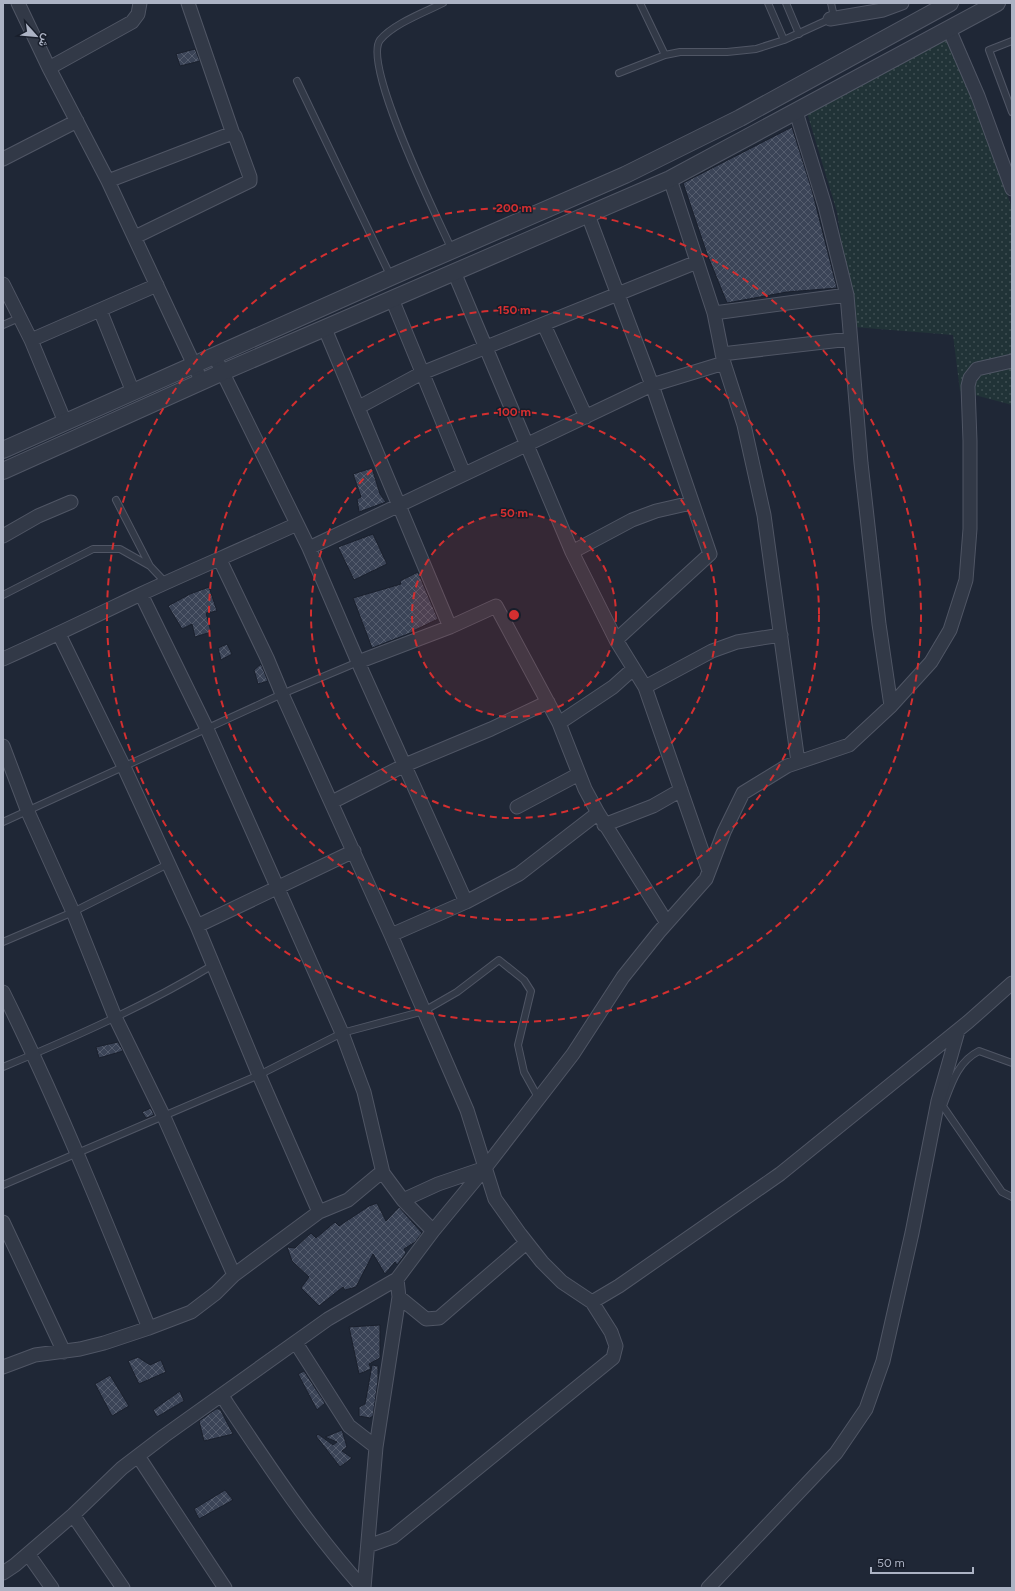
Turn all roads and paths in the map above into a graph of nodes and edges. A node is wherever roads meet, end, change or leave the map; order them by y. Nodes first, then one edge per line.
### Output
1 (18, 3) edge
2 (140, 3) edge
3 (188, 3) edge
4 (443, 3) edge
5 (640, 3) edge
6 (768, 3) edge
7 (786, 3) edge
8 (831, 3) edge
9 (902, 3) edge
10 (950, 3) edge
11 (997, 3) edge
12 (830, 19) junction
13 (948, 29) junction
14 (799, 34) junction
15 (784, 40) junction
16 (1012, 41) edge
17 (665, 55) junction
18 (49, 68) junction
19 (619, 73) dead end
20 (297, 81) dead end
21 (796, 112) junction
22 (1012, 112) edge
23 (740, 118) junction
24 (77, 121) junction
25 (233, 134) junction
26 (749, 137) junction
27 (3, 159) edge
28 (670, 179) junction
29 (108, 181) junction
30 (1012, 189) edge
31 (588, 215) junction
32 (135, 237) junction
33 (453, 250) junction
34 (697, 262) junction
35 (454, 272) junction
36 (391, 277) junction
37 (3, 284) edge
38 (157, 285) junction
39 (617, 292) junction
40 (846, 296) junction
41 (392, 299) junction
42 (100, 310) junction
43 (714, 313) junction
44 (19, 318) junction
45 (3, 325) edge
46 (544, 325) junction
47 (325, 329) junction
48 (850, 339) junction
49 (31, 340) junction
50 (486, 346) junction
51 (214, 355) junction
52 (723, 359) junction
53 (1012, 361) edge
54 (194, 364) junction
55 (223, 372) junction
56 (422, 373) junction
57 (202, 382) junction
58 (652, 385) junction
59 (133, 392) junction
60 (359, 407) junction
61 (586, 417) junction
62 (65, 422) junction
63 (526, 446) junction
64 (3, 450) edge
65 (3, 472) edge
66 (464, 474) junction
67 (116, 500) dead end
68 (71, 502) dead end
69 (691, 503) junction
70 (399, 506) junction
71 (296, 524) junction
72 (3, 536) edge
73 (309, 548) junction
74 (572, 552) junction
75 (220, 560) junction
76 (150, 566) junction
77 (166, 583) junction
78 (141, 594) junction
79 (3, 595) edge
80 (450, 627) junction
81 (59, 634) junction
82 (781, 635) junction
83 (616, 640) junction
84 (3, 658) edge
85 (358, 662) junction
86 (632, 669) junction
87 (645, 687) junction
88 (282, 694) junction
89 (548, 702) junction
90 (891, 706) junction
91 (559, 723) junction
92 (207, 730) junction
93 (3, 746) edge
94 (798, 762) junction
95 (406, 766) junction
96 (124, 767) junction
97 (579, 774) junction
98 (681, 790) junction
99 (332, 802) junction
100 (517, 807) dead end
101 (28, 812) junction
102 (598, 813) junction
103 (3, 822) edge
104 (604, 825) junction
105 (354, 851) junction
106 (168, 864) junction
107 (709, 871) junction
108 (277, 888) junction
109 (466, 902) junction
110 (72, 912) junction
111 (667, 923) junction
112 (197, 926) junction
113 (391, 935) junction
114 (3, 942) edge
115 (213, 965) junction
116 (1012, 983) edge
117 (3, 992) edge
118 (424, 1011) junction
119 (115, 1017) junction
120 (958, 1030) junction
121 (342, 1033) junction
122 (34, 1054) junction
123 (1012, 1063) edge
124 (3, 1067) edge
125 (259, 1075) junction
126 (539, 1099) junction
127 (940, 1104) junction
128 (164, 1117) junction
129 (78, 1153) junction
130 (485, 1168) junction
131 (384, 1173) junction
132 (3, 1185) edge
133 (1012, 1197) edge
134 (403, 1200) junction
135 (319, 1212) junction
136 (3, 1222) edge
137 (433, 1231) junction
138 (526, 1243) junction
139 (234, 1275) junction
140 (397, 1279) junction
141 (399, 1297) junction
142 (592, 1302) junction
143 (149, 1328) junction
144 (296, 1343) junction
145 (64, 1352) junction
146 (3, 1367) edge
147 (222, 1396) junction
148 (376, 1447) junction
149 (138, 1456) junction
150 (73, 1515) junction
151 (368, 1546) junction
152 (28, 1554) junction
153 (3, 1573) edge
154 (52, 1588) edge
155 (123, 1588) edge
156 (225, 1588) edge
157 (363, 1588) edge
158 (708, 1588) edge

1 - 18 street
2 - 18 street
3 - 25 street
4 - 33 lane
5 - 17 lane
6 - 15 lane
7 - 14 lane
8 - 12 lane
9 - 12 street
10 - 23 street
11 - 13 street
12 - 14 lane
13 - 21 street
13 - 30 street
14 - 15 lane
15 - 17 lane
16 - 22 lane
17 - 19 lane
18 - 24 street
20 - 36 lane
21 - 26 street
21 - 40 street
23 - 26 street
23 - 33 street
24 - 27 street
24 - 29 street
25 - 29 street
25 - 32 street
26 - 28 street
28 - 31 street
28 - 34 street
29 - 32 street
31 - 35 street
31 - 39 street
32 - 38 street
33 - 36 street
34 - 39 street
34 - 43 street
35 - 41 street
35 - 50 street
36 - 51 street
37 - 44 street
38 - 42 street
38 - 54 street
39 - 46 street
39 - 58 street
40 - 43 street
40 - 48 street
41 - 47 street
41 - 56 street
42 - 49 street
42 - 59 street
43 - 52 street
44 - 45 lane
44 - 49 street
46 - 50 street
46 - 61 street
47 - 55 street
47 - 60 street
48 - 52 street
48 - 90 street
49 - 62 street
50 - 56 street
50 - 63 street
51 - 54 street
51 - 55 street
52 - 58 street
52 - 82 street
53 - 90 street
54 - 57 street
54 - 59 street
55 - 57 street
55 - 71 street
56 - 60 street
56 - 66 street
57 - 65 street
58 - 61 street
58 - 69 street
59 - 62 street
60 - 70 street
61 - 63 street
62 - 64 street
63 - 66 street
63 - 74 street
66 - 70 street
67 - 76 lane
68 - 72 street
69 - 74 street
69 - 83 street
70 - 73 street
70 - 80 street
71 - 73 street
71 - 75 street
73 - 85 street
74 - 83 street
75 - 77 street
75 - 88 street
76 - 77 lane
76 - 79 lane
77 - 78 street
78 - 81 street
78 - 92 street
80 - 85 street
80 - 89 street
81 - 84 street
81 - 96 street
82 - 87 street
82 - 94 street
83 - 86 street
85 - 88 lane
85 - 95 street
86 - 87 street
86 - 91 street
87 - 98 street
88 - 92 lane
88 - 99 street
89 - 91 street
89 - 95 street
90 - 94 street
91 - 97 street
92 - 96 lane
92 - 108 street
93 - 101 street
94 - 107 street
95 - 99 street
95 - 109 street
96 - 101 lane
96 - 106 street
97 - 100 street
97 - 102 street
98 - 104 street
98 - 107 street
99 - 105 street
101 - 103 lane
101 - 110 street
102 - 104 street
102 - 109 street
104 - 111 street
105 - 108 street
105 - 113 street
106 - 110 lane
106 - 112 street
107 - 111 street
108 - 112 street
108 - 121 street
109 - 113 street
110 - 114 lane
110 - 119 street
111 - 126 street
112 - 115 street
113 - 118 street
115 - 119 lane
115 - 125 street
116 - 120 street
117 - 122 street
118 - 121 lane
118 - 126 lane
118 - 130 street
119 - 122 lane
119 - 128 street
120 - 127 street
120 - 142 street
121 - 125 lane
121 - 131 street
122 - 124 lane
122 - 129 street
123 - 127 lane
125 - 128 lane
125 - 135 street
126 - 130 street
127 - 133 lane
127 - 158 street
128 - 129 lane
128 - 139 street
129 - 132 lane
129 - 143 street
130 - 134 street
130 - 137 street
130 - 138 street
131 - 134 street
131 - 135 street
134 - 137 street
135 - 139 street
136 - 145 street
137 - 140 street
138 - 141 street
138 - 142 street
139 - 143 street
140 - 141 street
140 - 144 street
141 - 148 street
142 - 151 street
143 - 145 street
144 - 147 street
144 - 148 street
145 - 146 street
147 - 149 street
147 - 157 street
148 - 151 street
149 - 150 street
149 - 156 street
150 - 152 street
150 - 155 street
151 - 157 street
152 - 153 street
152 - 154 street

